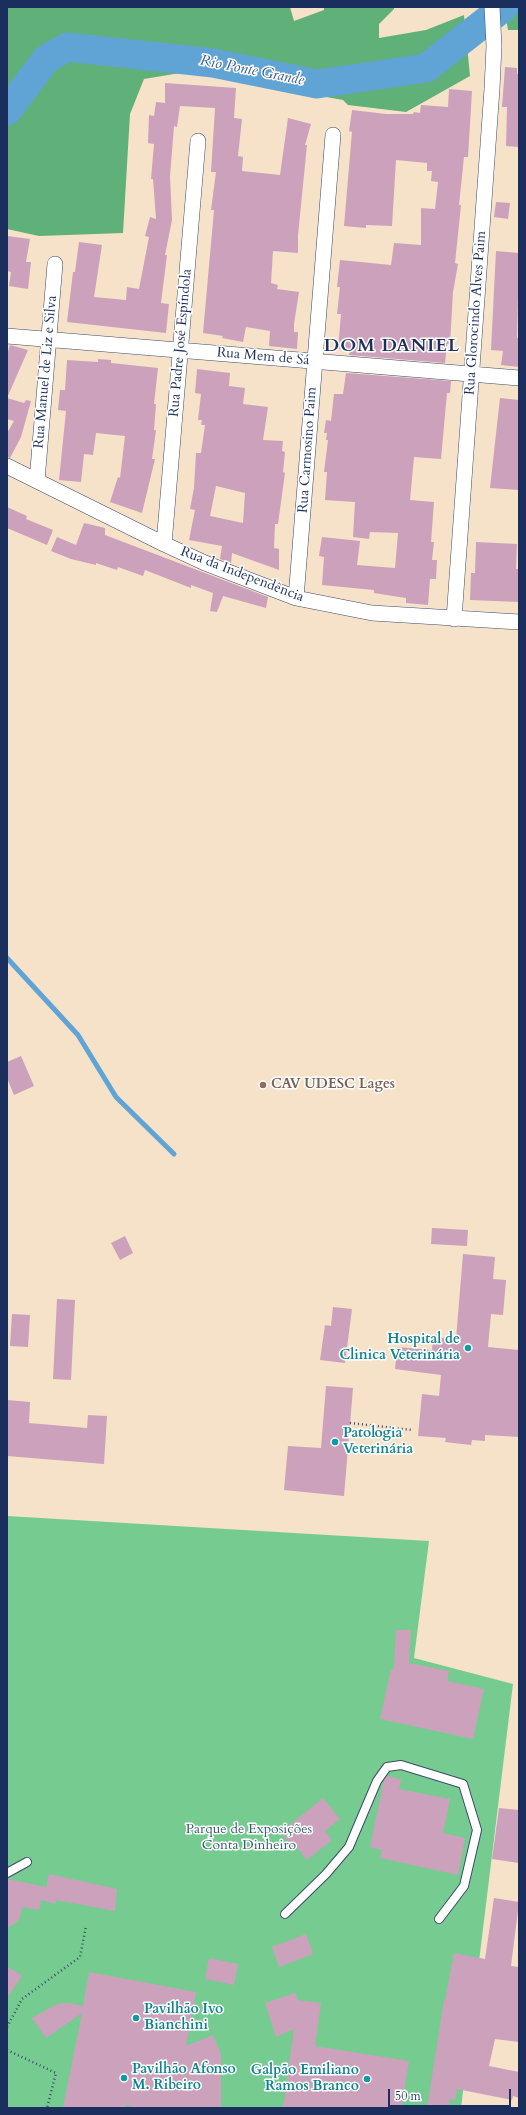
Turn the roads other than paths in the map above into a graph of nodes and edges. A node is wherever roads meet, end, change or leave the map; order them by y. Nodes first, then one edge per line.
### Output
1 (492, 7) edge
2 (333, 135) dead end
3 (198, 141) dead end
4 (55, 264) dead end
5 (7, 336) edge
6 (49, 339) junction
7 (180, 350) junction
8 (315, 361) junction
9 (472, 374) junction
10 (519, 378) edge
11 (7, 466) edge
12 (37, 481) junction
13 (164, 544) junction
14 (296, 598) junction
15 (454, 619) junction
16 (519, 622) edge
17 (27, 1862) dead end
18 (7, 1873) edge
19 (285, 1914) dead end
20 (439, 1920) dead end

1 - 9 street, Rua Glorocindo Alves Paim
2 - 8 street, Rua Carmosino Paim
3 - 7 street, Rua Padre José Espíndola
4 - 6 street, Rua Manuel de Liz e Silva
5 - 6 street, Rua Mem de Sá
6 - 7 street, Rua Mem de Sá
6 - 12 street, Rua Manuel de Liz e Silva
7 - 8 street, Rua Mem de Sá
7 - 13 street, Rua Padre José Espíndola
8 - 9 street, Rua Mem de Sá
8 - 14 street, Rua Carmosino Paim
9 - 10 street, Rua Mem de Sá
9 - 15 street, Rua Glorocindo Alves Paim
11 - 12 street, Rua da Independência
12 - 13 street, Rua da Independência
13 - 14 street, Rua da Independência
14 - 15 street, Rua da Independência
15 - 16 street, Rua da Independência
17 - 18 lane
19 - 20 lane

